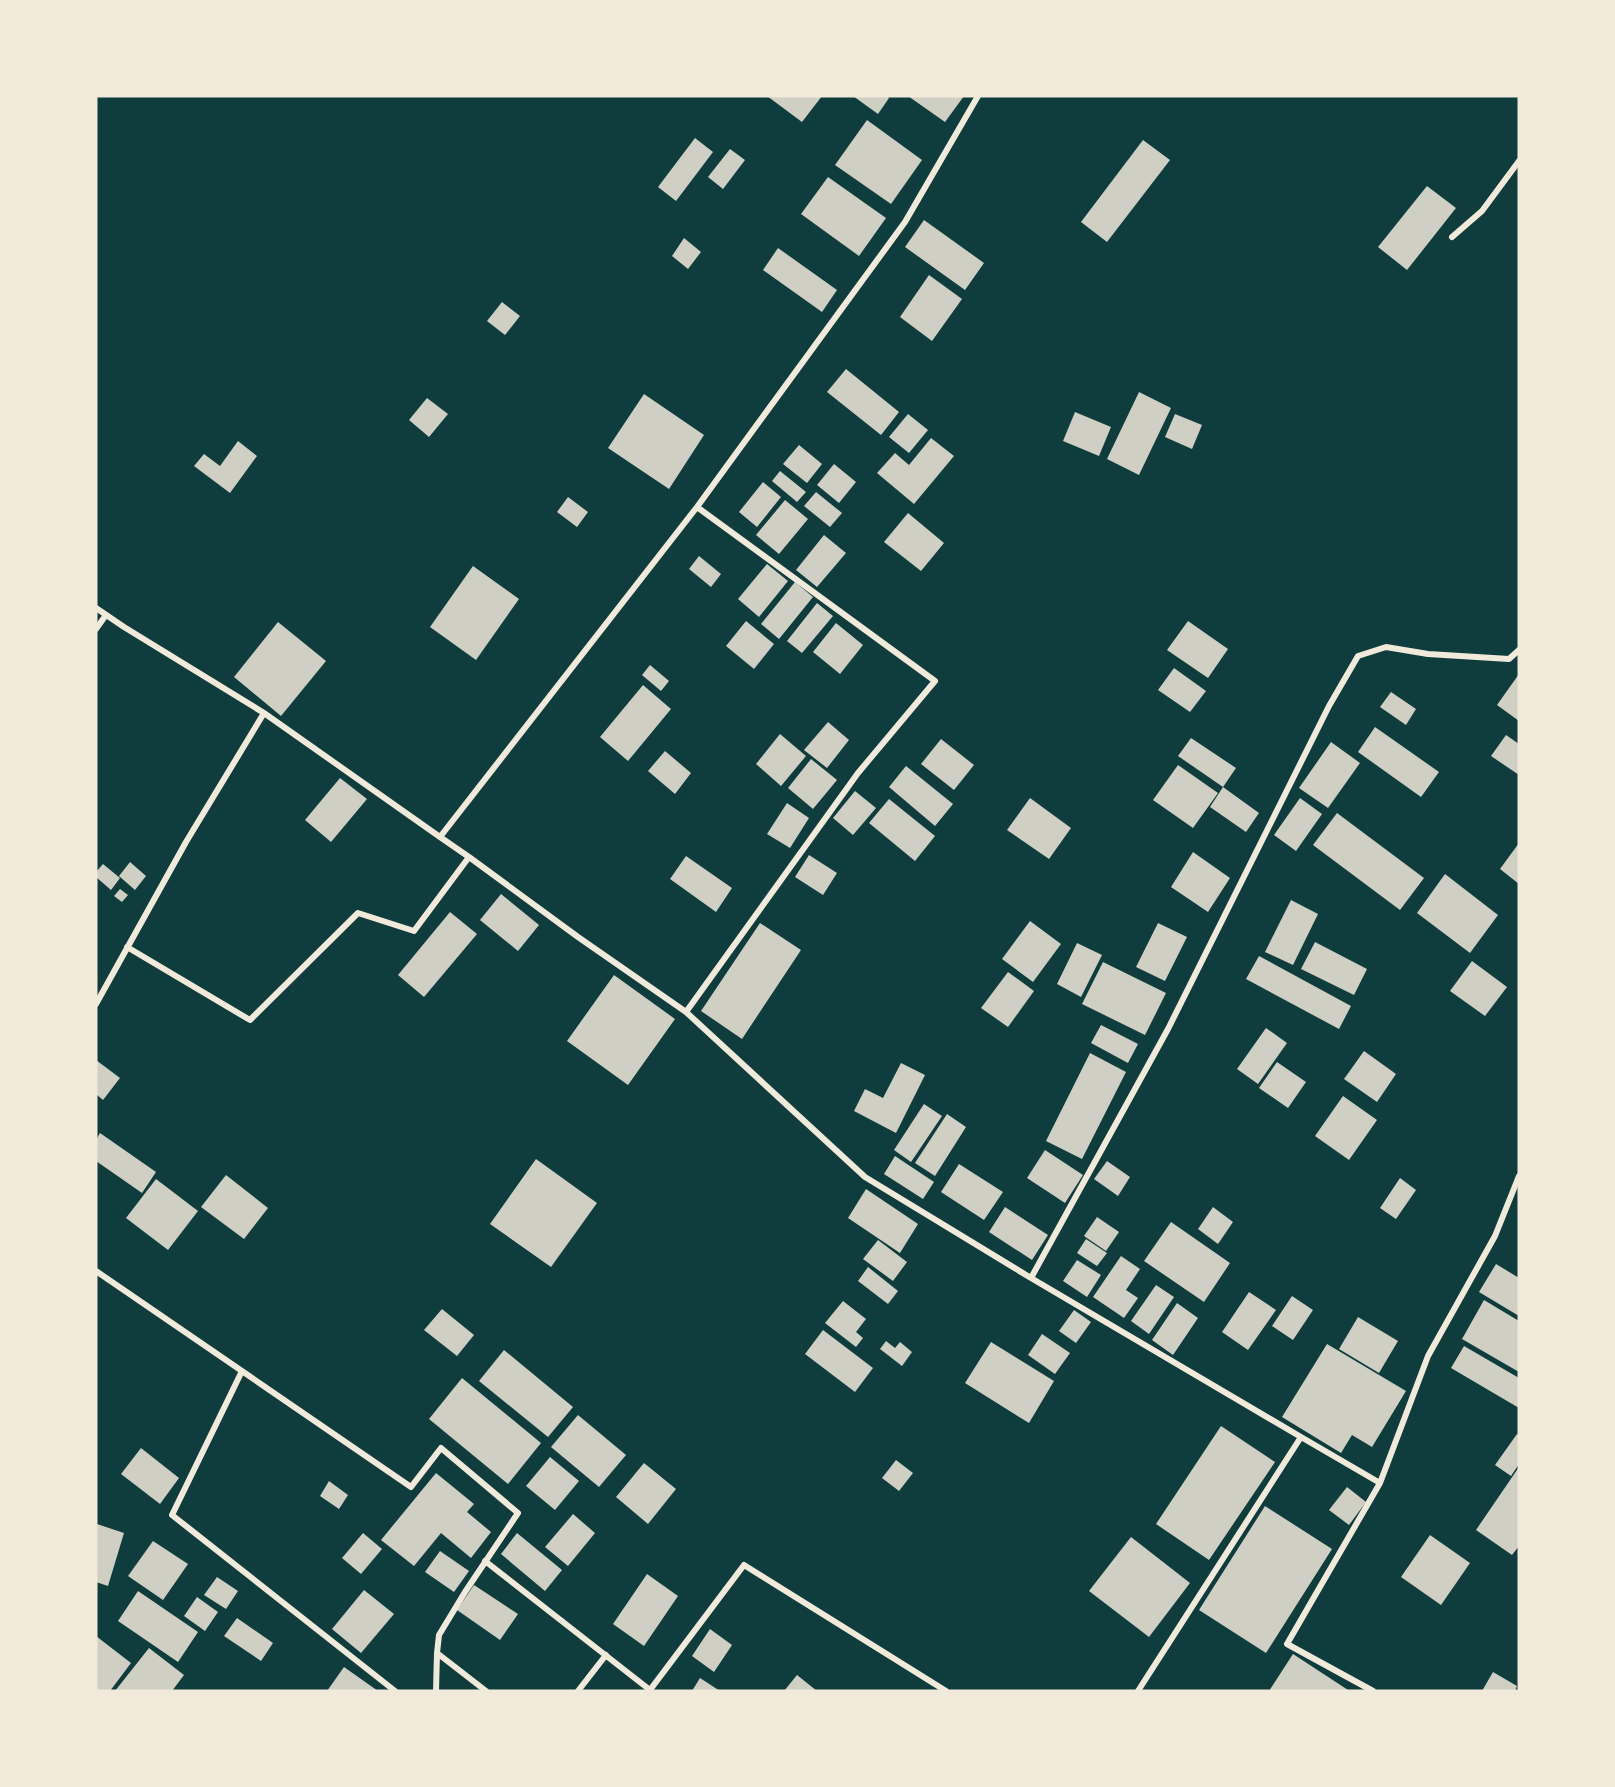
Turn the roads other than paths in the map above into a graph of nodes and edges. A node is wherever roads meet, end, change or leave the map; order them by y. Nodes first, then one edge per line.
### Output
1 (978, 96) edge
2 (1519, 161) edge
3 (1452, 237) dead end
4 (697, 507) junction
5 (96, 608) edge
6 (106, 615) junction
7 (96, 629) edge
8 (1519, 650) edge
9 (264, 713) junction
10 (440, 837) junction
11 (469, 857) junction
12 (128, 947) junction
13 (96, 1004) edge
14 (686, 1012) junction
15 (1519, 1176) edge
16 (96, 1271) edge
17 (1031, 1278) junction
18 (242, 1371) junction
19 (1301, 1437) junction
20 (1380, 1483) junction
21 (485, 1562) junction
22 (437, 1653) junction
23 (606, 1655) junction
24 (395, 1691) edge
25 (436, 1691) edge
26 (486, 1691) edge
27 (579, 1691) edge
28 (946, 1691) edge
29 (1138, 1691) edge
30 (1373, 1691) edge

1 - 4 street
2 - 3 street
4 - 10 street
4 - 14 street
5 - 6 street
6 - 7 street
6 - 9 street
8 - 17 street
9 - 10 street
9 - 12 street
10 - 11 street
11 - 12 street
11 - 14 street
12 - 13 street
14 - 17 street
15 - 20 street
16 - 18 street
17 - 19 street
18 - 21 street
18 - 24 street
19 - 20 street
19 - 29 street
20 - 30 street
21 - 22 street
21 - 23 street
22 - 25 street
22 - 26 street
23 - 27 street
23 - 28 street

